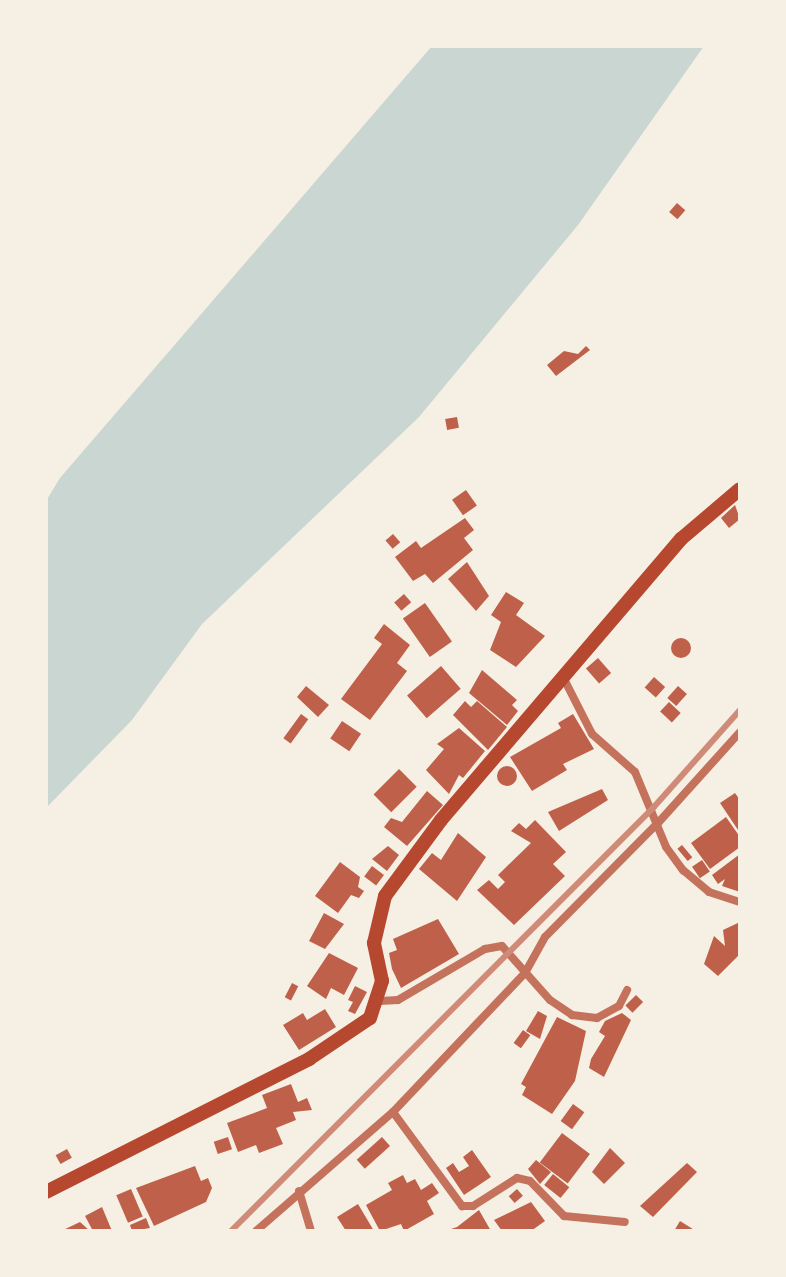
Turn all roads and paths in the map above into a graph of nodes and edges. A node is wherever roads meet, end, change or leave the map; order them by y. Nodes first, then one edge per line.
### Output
1 (740, 489) edge
2 (563, 677) junction
3 (740, 732) edge
4 (658, 823) junction
5 (740, 902) edge
6 (525, 973) junction
7 (627, 990) dead end
8 (380, 1001) junction
9 (393, 1112) junction
10 (299, 1191) junction
11 (46, 1192) edge
12 (625, 1222) dead end
13 (256, 1231) edge
14 (311, 1231) edge

1 - 2 main road
2 - 4 street
2 - 8 main road
3 - 4 street
4 - 5 street
4 - 6 street
6 - 7 street
6 - 8 street
6 - 9 street
8 - 11 main road
9 - 10 street
9 - 12 street
10 - 13 street
10 - 14 street

